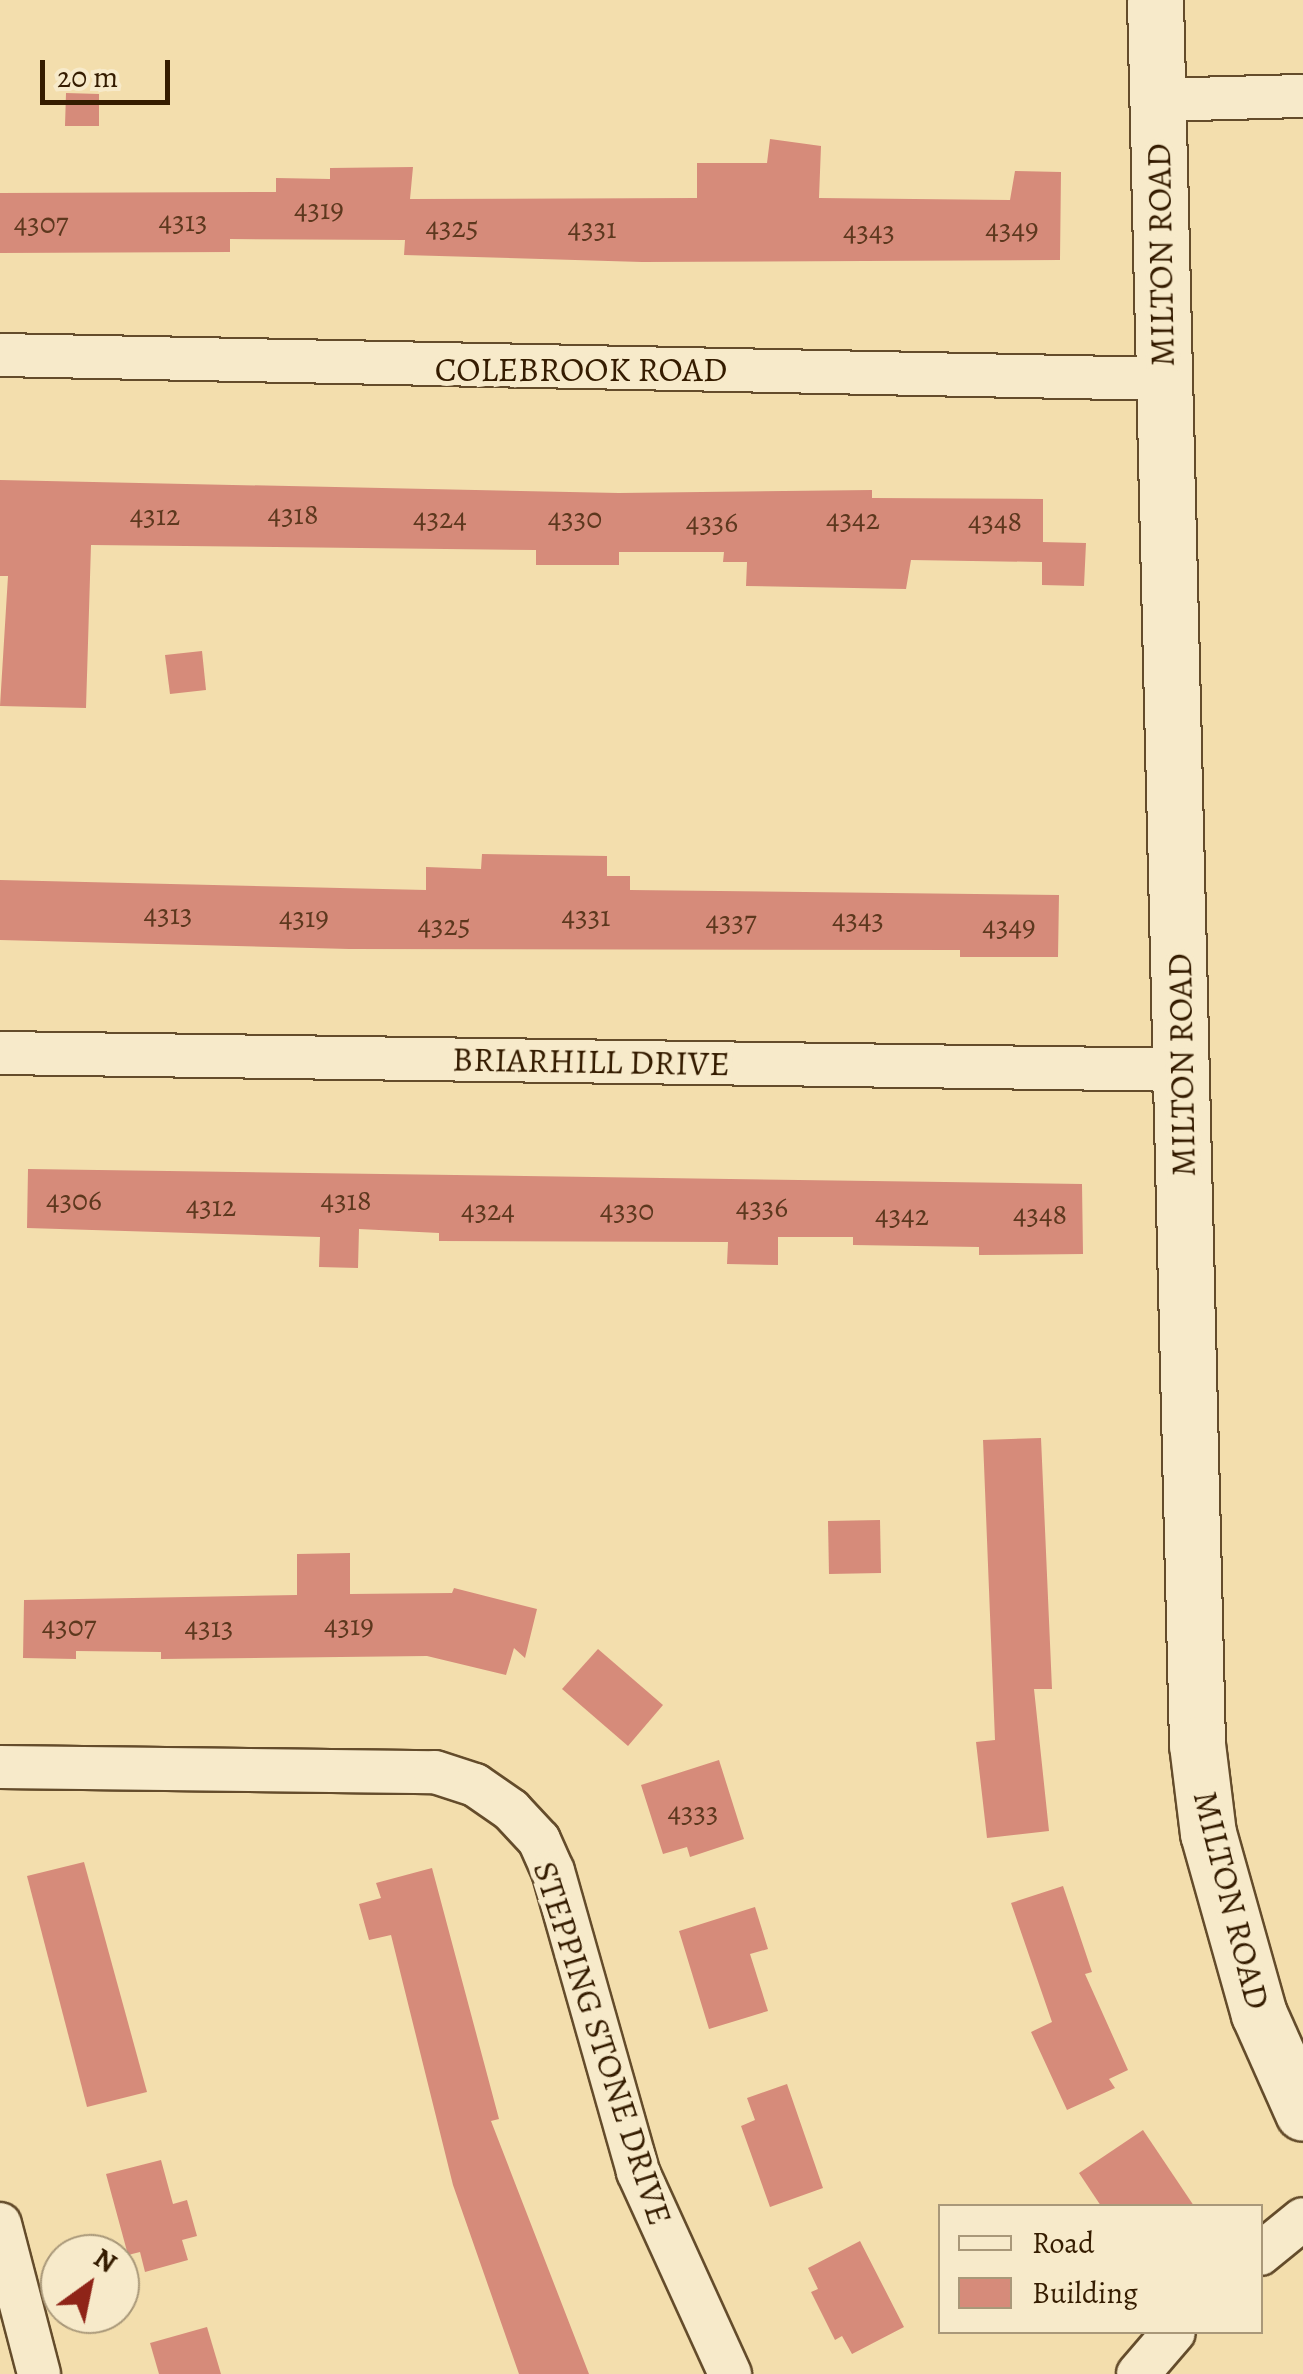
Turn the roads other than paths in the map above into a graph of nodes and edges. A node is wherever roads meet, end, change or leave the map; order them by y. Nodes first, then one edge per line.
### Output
1 (1155, 0) edge
2 (1303, 96) edge
3 (1157, 100) junction
4 (0, 355) edge
5 (1163, 378) junction
6 (0, 1053) edge
7 (1182, 1070) junction
8 (0, 1767) edge
9 (1303, 2113) edge
10 (1303, 2219) edge
11 (0, 2224) edge
12 (1263, 2252) edge
13 (1172, 2334) edge
14 (39, 2374) edge
15 (730, 2374) edge
16 (1138, 2374) edge

1 - 3 street, MILTON ROAD
2 - 3 street
3 - 5 street, MILTON ROAD
4 - 5 street, COLEBROOK ROAD
5 - 7 street, MILTON ROAD
6 - 7 street, BRIARHILL DRIVE
7 - 9 street, MILTON ROAD
8 - 15 street, STEPPING STONE DRIVE
10 - 12 street
11 - 14 street
13 - 16 street

